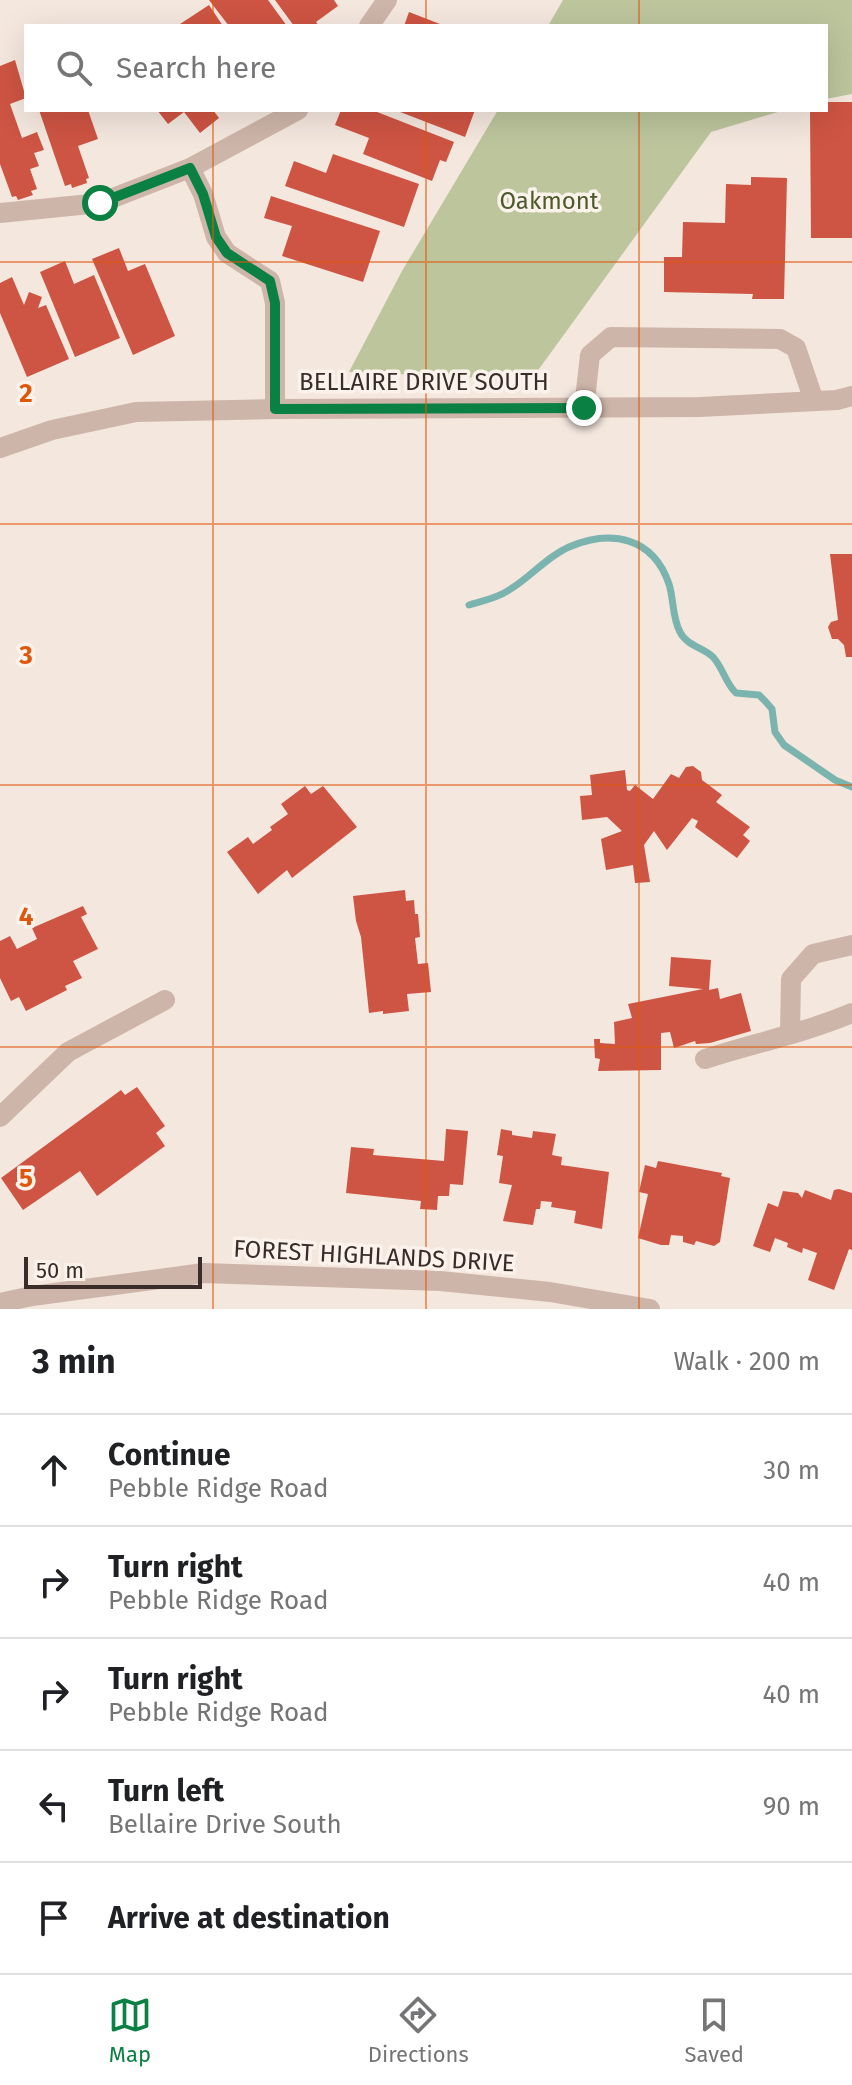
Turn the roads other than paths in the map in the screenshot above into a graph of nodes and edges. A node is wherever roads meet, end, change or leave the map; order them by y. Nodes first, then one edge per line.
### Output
1 (387, 0) edge
2 (370, 24) edge
3 (294, 112) edge
4 (190, 168) junction
5 (0, 213) edge
6 (852, 396) edge
7 (814, 401) junction
8 (584, 408) junction
9 (275, 409) junction
10 (0, 448) edge
11 (852, 945) edge
12 (165, 1000) dead end
13 (852, 1013) edge
14 (790, 1034) junction
15 (705, 1059) dead end
16 (0, 1117) edge
17 (0, 1303) edge
18 (650, 1309) edge

1 - 2 street
3 - 4 street
4 - 5 street
4 - 9 street
6 - 7 street, BELLAIRE DRIVE SOUTH
7 - 8 street, BELLAIRE DRIVE SOUTH
7 - 8 street
8 - 9 street, BELLAIRE DRIVE SOUTH
9 - 10 street, BELLAIRE DRIVE SOUTH
11 - 14 street
12 - 16 street
13 - 14 street
14 - 15 street
17 - 18 street, FOREST HIGHLANDS DRIVE

